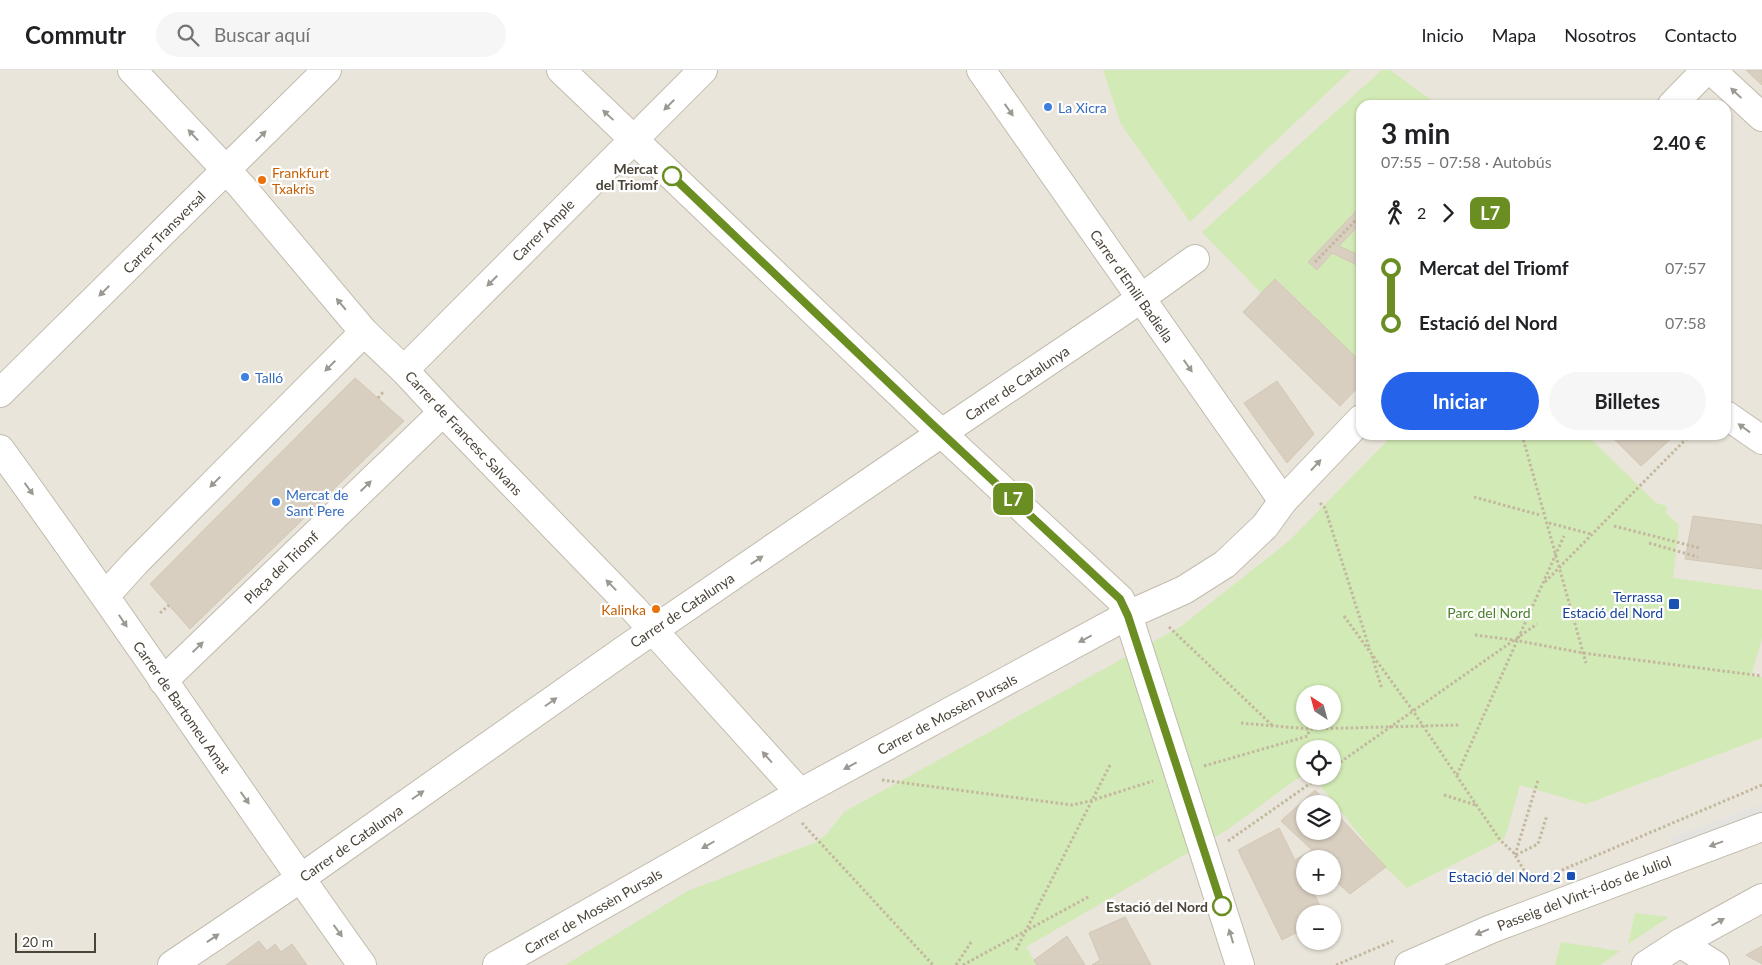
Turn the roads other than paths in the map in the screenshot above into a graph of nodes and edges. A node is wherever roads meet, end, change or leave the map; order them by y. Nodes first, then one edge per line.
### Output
1 (132, 70) edge
2 (327, 70) edge
3 (561, 70) edge
4 (703, 70) edge
5 (982, 70) edge
6 (1706, 70) edge
7 (1711, 70) edge
8 (1677, 100) edge
9 (1762, 117) edge
10 (634, 140) junction
11 (226, 170) junction
12 (1195, 259) dead end
13 (1140, 298) junction
14 (364, 332) junction
15 (404, 370) junction
16 (0, 393) edge
17 (443, 412) junction
18 (1731, 418) edge
19 (1356, 424) edge
20 (942, 433) junction
21 (1762, 440) edge
22 (0, 449) edge
23 (1283, 501) junction
24 (106, 595) junction
25 (1128, 616) junction
26 (654, 630) junction
27 (163, 681) junction
28 (800, 793) junction
29 (1762, 827) edge
30 (301, 878) junction
31 (1762, 898) edge
32 (1680, 943) junction
33 (172, 965) edge
34 (362, 965) edge
35 (497, 965) edge
36 (1240, 965) edge
37 (1409, 965) edge
38 (1646, 965) edge
39 (1715, 965) edge

11 -> 1 street, Carrer de Francesc Salvans
11 -> 2 street, Carrer Transversal
10 -> 3 street
4 -> 10 street, Carrer Ample
5 -> 13 street, Carrer d'Emili Badiella
6 - 8 street
9 -> 7 street
10 -> 15 street, Carrer Ample
10 - 20 street
14 -> 11 street, Carrer de Francesc Salvans
11 -> 16 street, Carrer Transversal
12 - 13 street, Carrer de Catalunya
13 - 20 street, Carrer de Catalunya
13 -> 23 street, Carrer d'Emili Badiella
14 - 15 street, Carrer de Francesc Salvans
14 -> 24 street
15 - 17 street, Carrer de Francesc Salvans
26 -> 17 street, Carrer de Francesc Salvans
27 -> 17 street, Plaça del Triomf
21 -> 18 street
23 -> 19 street, Carrer de Mossèn Pursals
20 - 25 street
26 -> 20 street, Carrer de Catalunya
22 -> 24 street, Carrer de Bartomeu Amat
23 - 25 street, Carrer de Mossèn Pursals
24 -> 27 street, Carrer de Bartomeu Amat
25 -> 28 street, Carrer de Mossèn Pursals
36 -> 25 street
28 -> 26 street, Carrer de Francesc Salvans
30 -> 26 street, Carrer de Catalunya
27 -> 30 street, Carrer de Bartomeu Amat
28 -> 35 street, Carrer de Mossèn Pursals
29 -> 37 street, Passeig del Vint-i-dos de Juliol
33 -> 30 street, Carrer de Catalunya
30 -> 34 street, Carrer de Bartomeu Amat
32 -> 31 street
32 - 38 street
32 - 39 street

